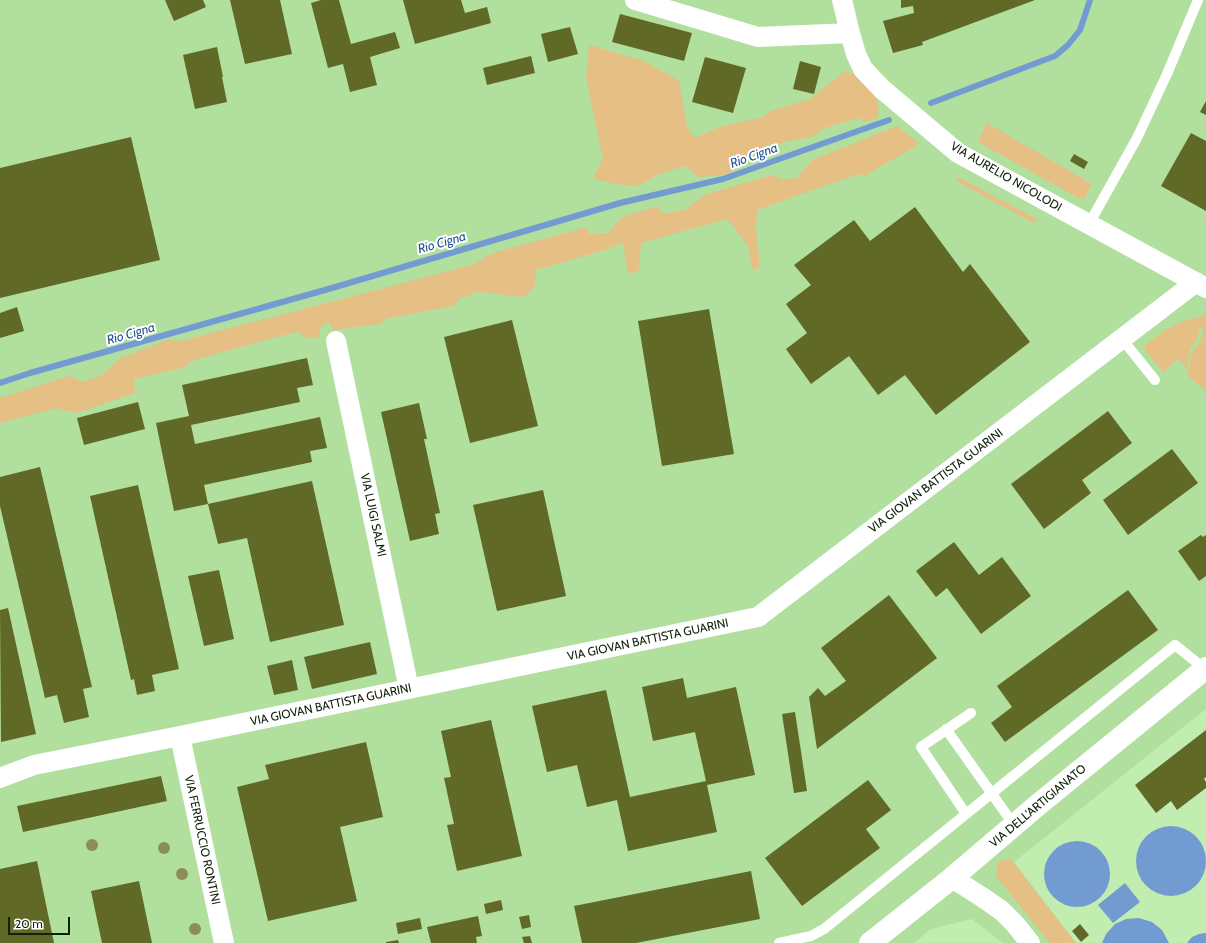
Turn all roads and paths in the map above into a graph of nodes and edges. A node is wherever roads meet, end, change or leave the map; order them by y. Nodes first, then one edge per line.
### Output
1 (635, 0) edge
2 (842, 0) edge
3 (1198, 0) edge
4 (850, 33) junction
5 (1089, 224) junction
6 (1201, 285) edge
7 (1122, 339) junction
8 (336, 341) dead end
9 (1155, 380) dead end
10 (1206, 668) edge
11 (409, 689) junction
12 (971, 713) dead end
13 (946, 729) junction
14 (180, 736) junction
15 (0, 778) edge
16 (992, 793) junction
17 (966, 814) junction
18 (1014, 825) junction
19 (952, 878) junction
20 (224, 943) edge
21 (779, 943) edge
22 (870, 943) edge
23 (1030, 943) edge

1 - 4 street
2 - 4 street, VIA AURELIO NICOLODI
3 - 5 lane
4 - 5 street, VIA AURELIO NICOLODI
5 - 6 street, VIA AURELIO NICOLODI
6 - 7 street, VIA GIOVAN BATTISTA GUARINI
7 - 9 lane
7 - 11 street, VIA GIOVAN BATTISTA GUARINI
8 - 11 street, VIA LUIGI SALMI
10 - 16 lane
10 - 18 street, VIA DELL'ARTIGIANATO
11 - 14 street, VIA GIOVAN BATTISTA GUARINI
12 - 13 lane
13 - 16 lane
13 - 17 lane
14 - 15 street, VIA GIOVAN BATTISTA GUARINI
14 - 20 street, VIA FERRUCCIO RONTINI
16 - 17 lane
16 - 18 lane
17 - 21 lane
18 - 19 street, VIA DELL'ARTIGIANATO
19 - 22 street, VIA DELL'ARTIGIANATO
19 - 23 street

